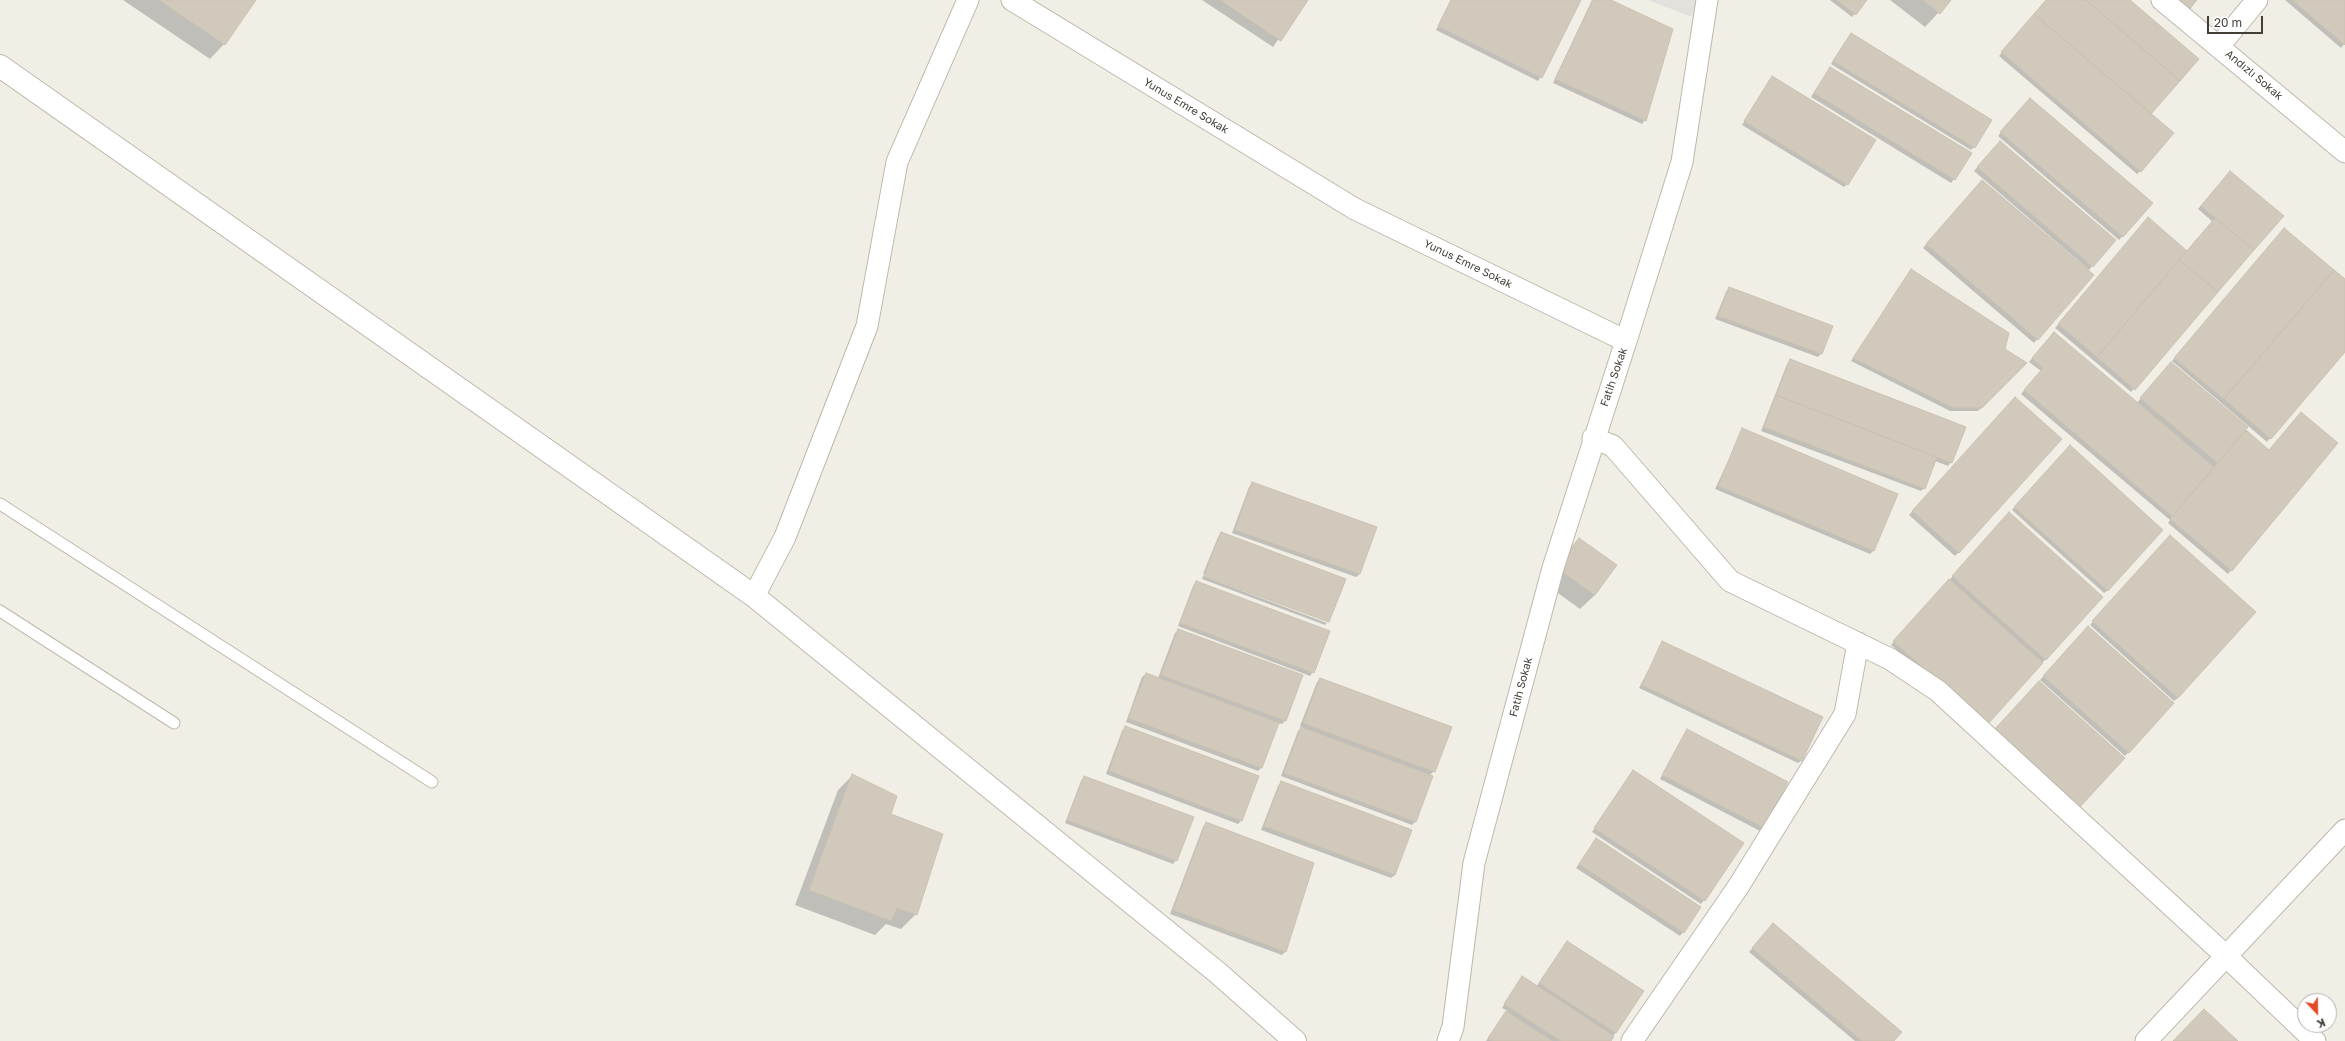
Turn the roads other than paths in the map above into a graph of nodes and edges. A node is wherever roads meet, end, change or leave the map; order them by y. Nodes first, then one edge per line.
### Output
1 (968, 0) edge
2 (1012, 0) edge
3 (1707, 0) edge
4 (2162, 0) edge
5 (2257, 0) edge
6 (2219, 46) junction
7 (0, 66) edge
8 (2345, 152) edge
9 (1626, 341) junction
10 (1593, 438) junction
11 (0, 504) edge
12 (754, 596) junction
13 (0, 611) edge
14 (1858, 643) junction
15 (174, 723) dead end
16 (432, 782) dead end
17 (2345, 830) edge
18 (2226, 956) junction
19 (2301, 1037) edge
20 (1296, 1041) edge
21 (1448, 1041) edge
22 (1632, 1041) edge
23 (2146, 1041) edge

1 - 12 street
2 - 9 street, Yunus Emre Sokak
3 - 9 street
4 - 6 street, Andızlı Sokak
5 - 6 street
6 - 8 street, Andızlı Sokak
7 - 12 street
9 - 10 street, Fatih Sokak
10 - 14 street
10 - 21 street, Fatih Sokak
11 - 16 lane
12 - 20 street
13 - 15 lane
14 - 18 street
14 - 22 street
17 - 18 street
18 - 19 street
18 - 23 street

